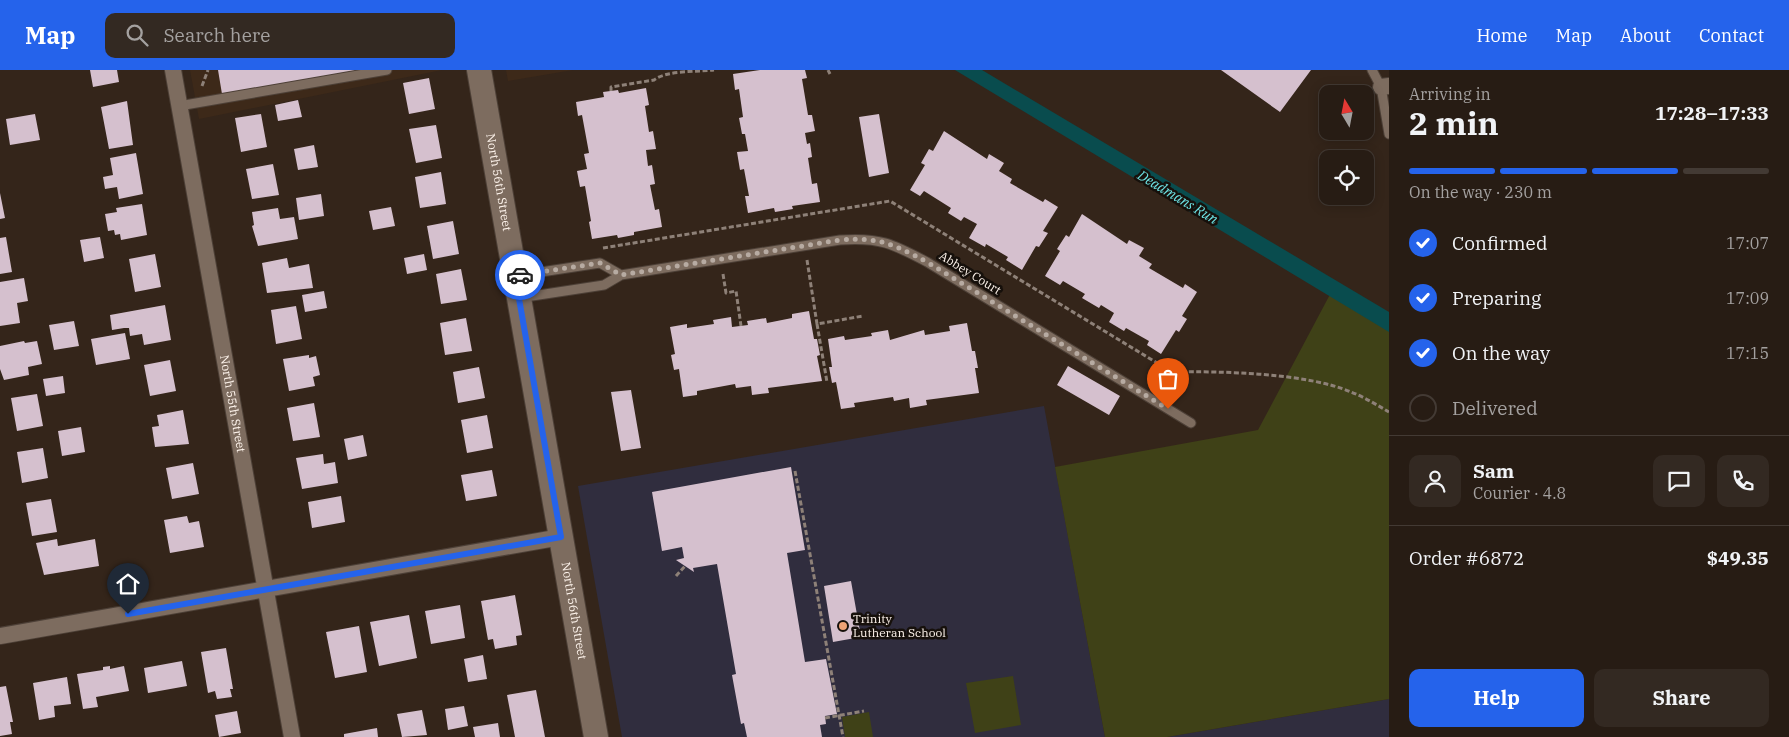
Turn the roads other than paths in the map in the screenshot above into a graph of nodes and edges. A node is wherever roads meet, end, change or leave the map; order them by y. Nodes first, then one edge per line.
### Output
1 (173, 70) edge
2 (387, 70) edge
3 (479, 70) edge
4 (1372, 70) edge
5 (1385, 86) edge
6 (180, 106) junction
7 (1389, 134) edge
8 (621, 275) junction
9 (517, 287) junction
10 (1191, 423) dead end
11 (561, 537) junction
12 (267, 589) junction
13 (1, 633) edge
14 (292, 737) edge
15 (596, 737) edge

1 - 6 street, North 55th Street
2 - 6 lane
3 - 9 main road, North 56th Street
4 - 5 lane
5 - 7 lane
6 - 12 street, North 55th Street
8 - 9 lane, Abbey Court
8 - 9 lane
8 - 10 lane, Abbey Court
9 - 11 main road, North 56th Street
11 - 12 street
11 - 15 main road, North 56th Street
12 - 13 street
12 - 14 street, North 55th Street

